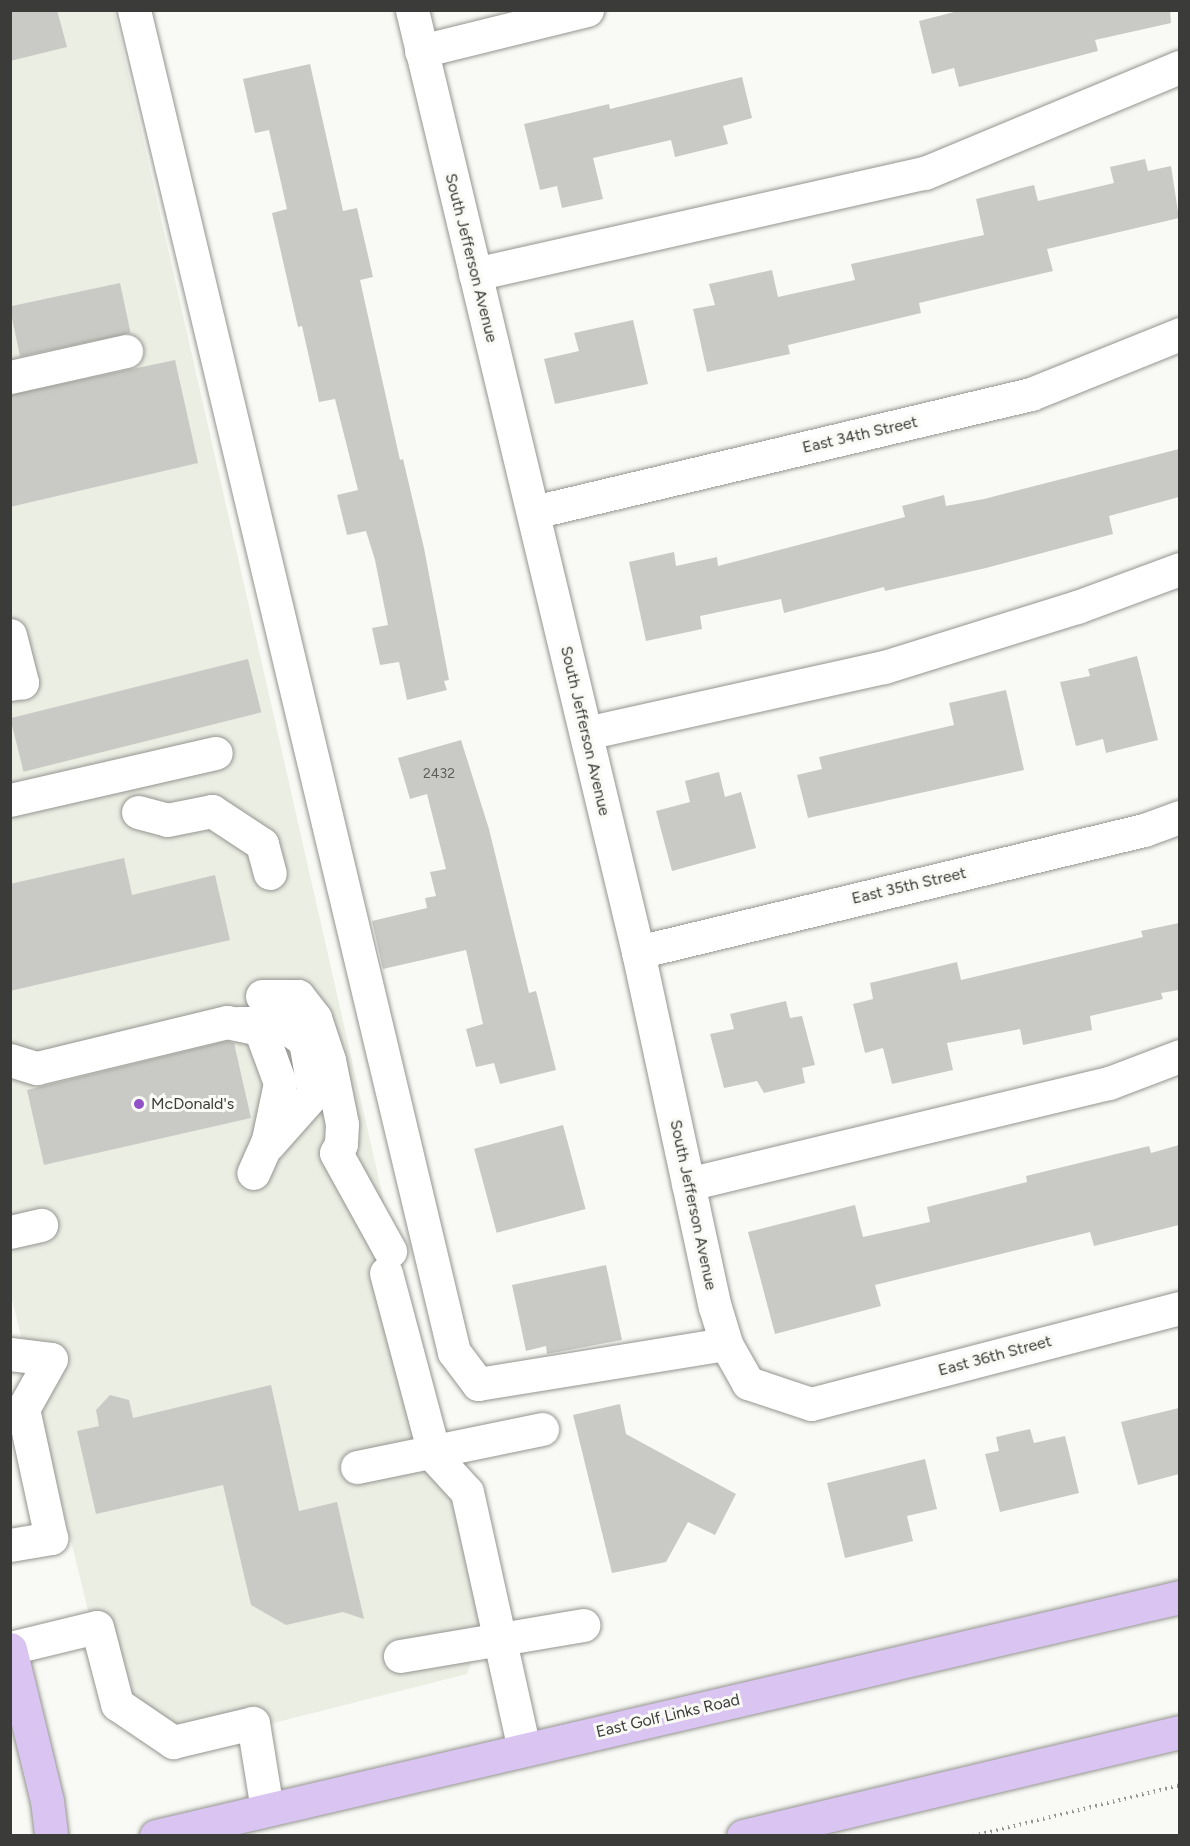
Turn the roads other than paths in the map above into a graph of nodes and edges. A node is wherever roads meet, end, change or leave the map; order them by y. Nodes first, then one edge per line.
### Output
1 (134, 10) edge
2 (412, 10) edge
3 (587, 10) edge
4 (421, 51) junction
5 (1179, 67) edge
6 (475, 274) junction
7 (1179, 334) edge
8 (126, 351) dead end
9 (10, 377) edge
10 (534, 512) junction
11 (1179, 569) edge
12 (10, 635) edge
13 (10, 684) edge
14 (586, 733) junction
15 (216, 753) dead end
16 (10, 800) edge
17 (138, 812) dead end
18 (1179, 817) edge
19 (270, 873) dead end
20 (638, 952) junction
21 (262, 996) dead end
22 (1179, 1056) edge
23 (10, 1060) edge
24 (258, 1162) dead end
25 (688, 1184) junction
26 (1179, 1308) edge
27 (726, 1344) junction
28 (10, 1354) edge
29 (811, 1404) joint
30 (17, 1411) edge
31 (542, 1429) dead end
32 (434, 1450) junction
33 (357, 1467) dead end
34 (10, 1545) edge
35 (1179, 1597) edge
36 (583, 1625) dead end
37 (500, 1639) junction
38 (10, 1648) edge
39 (400, 1656) dead end
40 (1179, 1732) edge
41 (524, 1750) junction
42 (267, 1809) junction
43 (51, 1836) edge
44 (156, 1836) edge
45 (743, 1836) edge

1 - 27 street
2 - 4 street, South Jefferson Avenue
3 - 4 street
4 - 6 street, South Jefferson Avenue
5 - 6 street
6 - 10 street, South Jefferson Avenue
7 - 10 street, East 34th Street
8 - 9 street
10 - 14 street, South Jefferson Avenue
11 - 14 street
12 - 13 street
14 - 20 street, South Jefferson Avenue
15 - 16 street
17 - 19 street
18 - 20 street, East 35th Street
20 - 25 street, South Jefferson Avenue
21 - 32 street
22 - 25 street
23 - 24 street
25 - 27 street, South Jefferson Avenue
26 - 29 street, East 36th Street
27 - 29 street, South Jefferson Avenue
28 - 30 street
30 - 34 street
31 - 32 street
32 - 33 street
32 - 37 street
35 - 41 main road, East Golf Links Road
36 - 37 street
37 - 39 street
37 - 41 street
38 - 42 street
38 - 43 main road
40 - 45 main road
41 - 42 main road, East Golf Links Road
42 - 44 main road, East Golf Links Road

